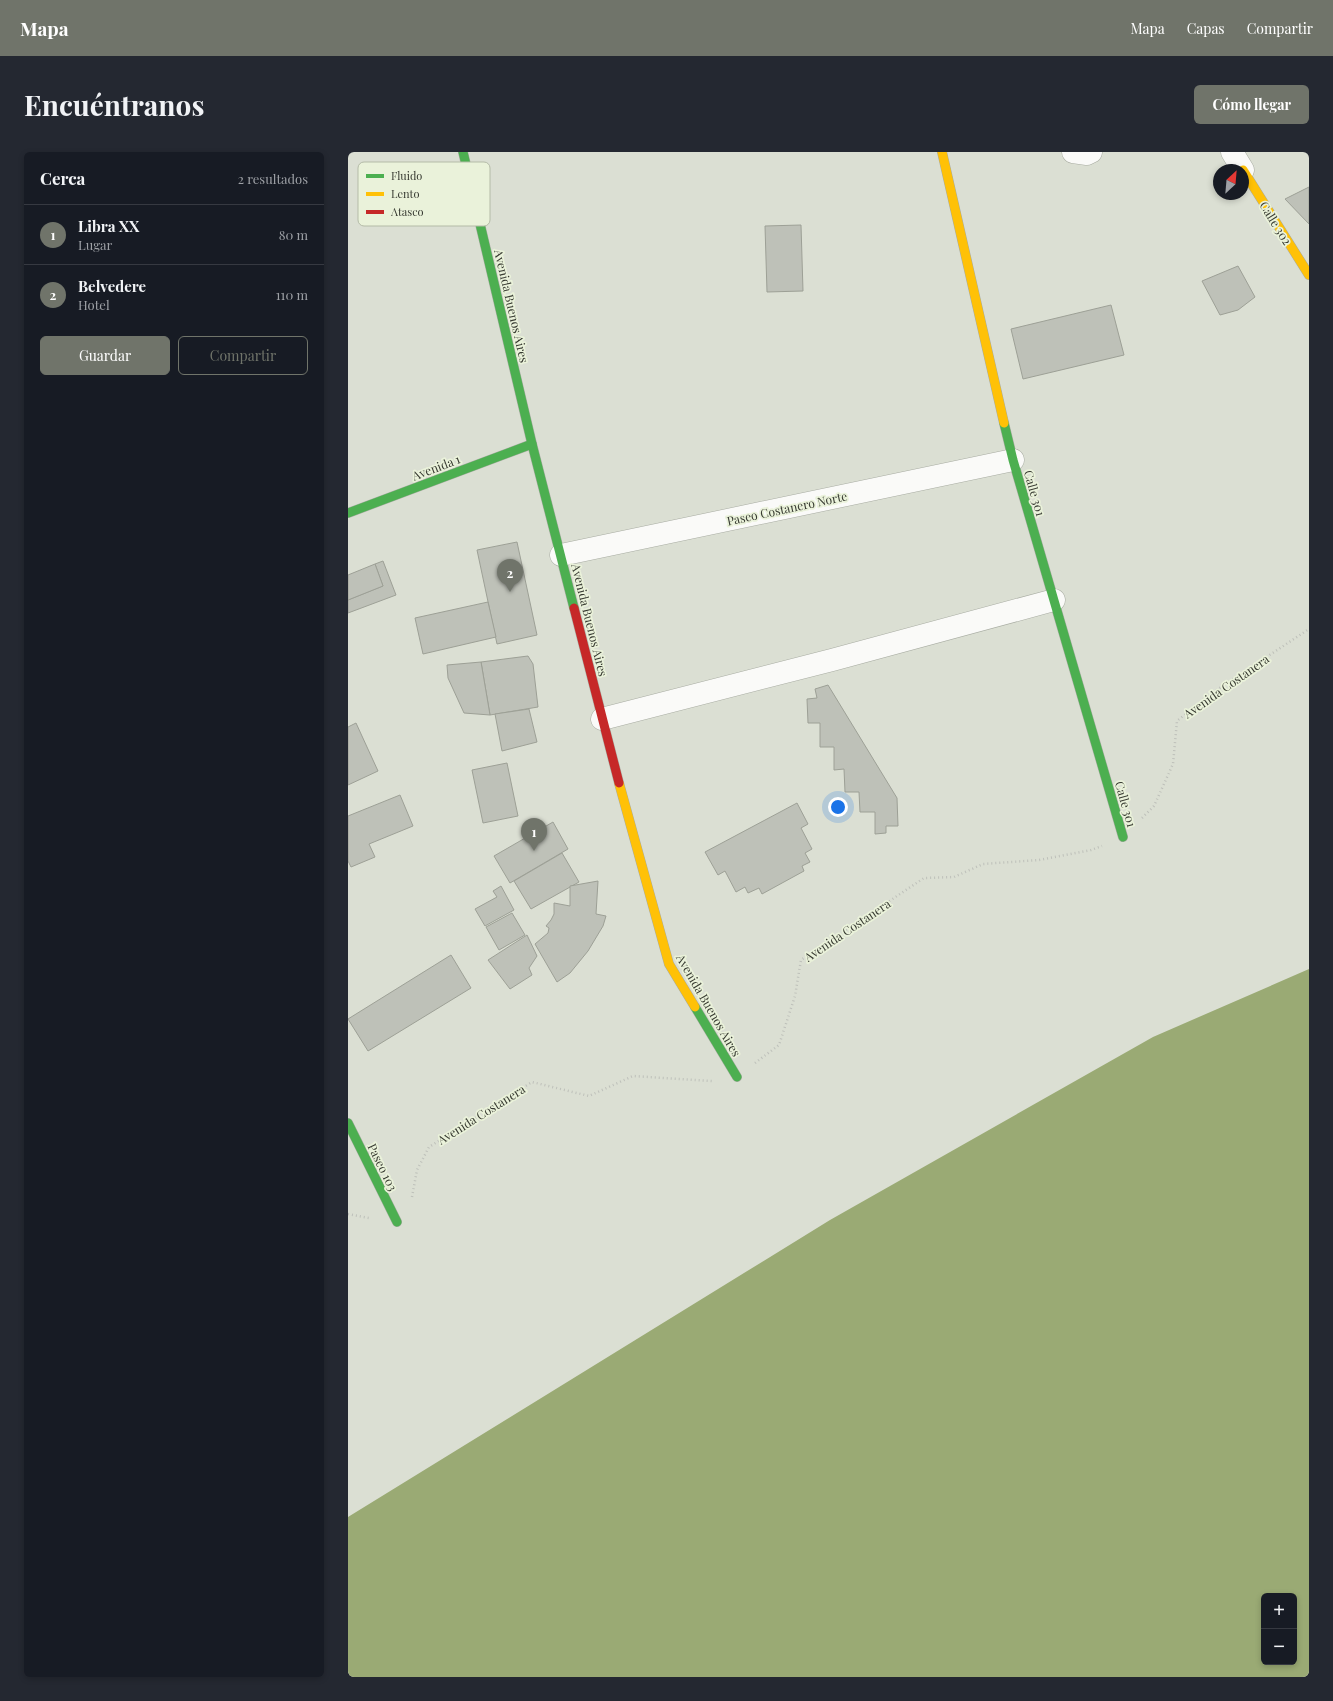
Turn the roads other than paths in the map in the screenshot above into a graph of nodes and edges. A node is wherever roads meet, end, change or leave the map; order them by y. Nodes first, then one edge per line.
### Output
1 (463, 152) edge
2 (942, 152) edge
3 (1073, 152) edge
4 (1091, 152) edge
5 (1232, 152) edge
6 (465, 162) edge
7 (1239, 164) edge
8 (1249, 180) edge
9 (480, 226) edge
10 (1309, 276) edge
11 (532, 444) junction
12 (1013, 460) junction
13 (348, 513) edge
14 (561, 555) junction
15 (1054, 600) junction
16 (602, 719) junction
17 (1123, 837) road end
18 (737, 1077) road end
19 (348, 1123) edge
20 (397, 1222) road end

1 - 6 street, Avenida Buenos Aires
2 - 12 street, Calle 301
3 - 4 street
5 - 7 street, Calle 302
8 - 10 street, Calle 302
9 - 11 street, Avenida Buenos Aires
11 - 13 street, Avenida 1
11 - 14 street, Avenida Buenos Aires
12 - 14 street, Paseo Costanero Norte
12 - 15 street, Calle 301
14 - 16 street, Avenida Buenos Aires
15 - 16 street
15 - 17 street, Calle 301
16 - 18 street, Avenida Buenos Aires
19 - 20 street, Paseo 103

